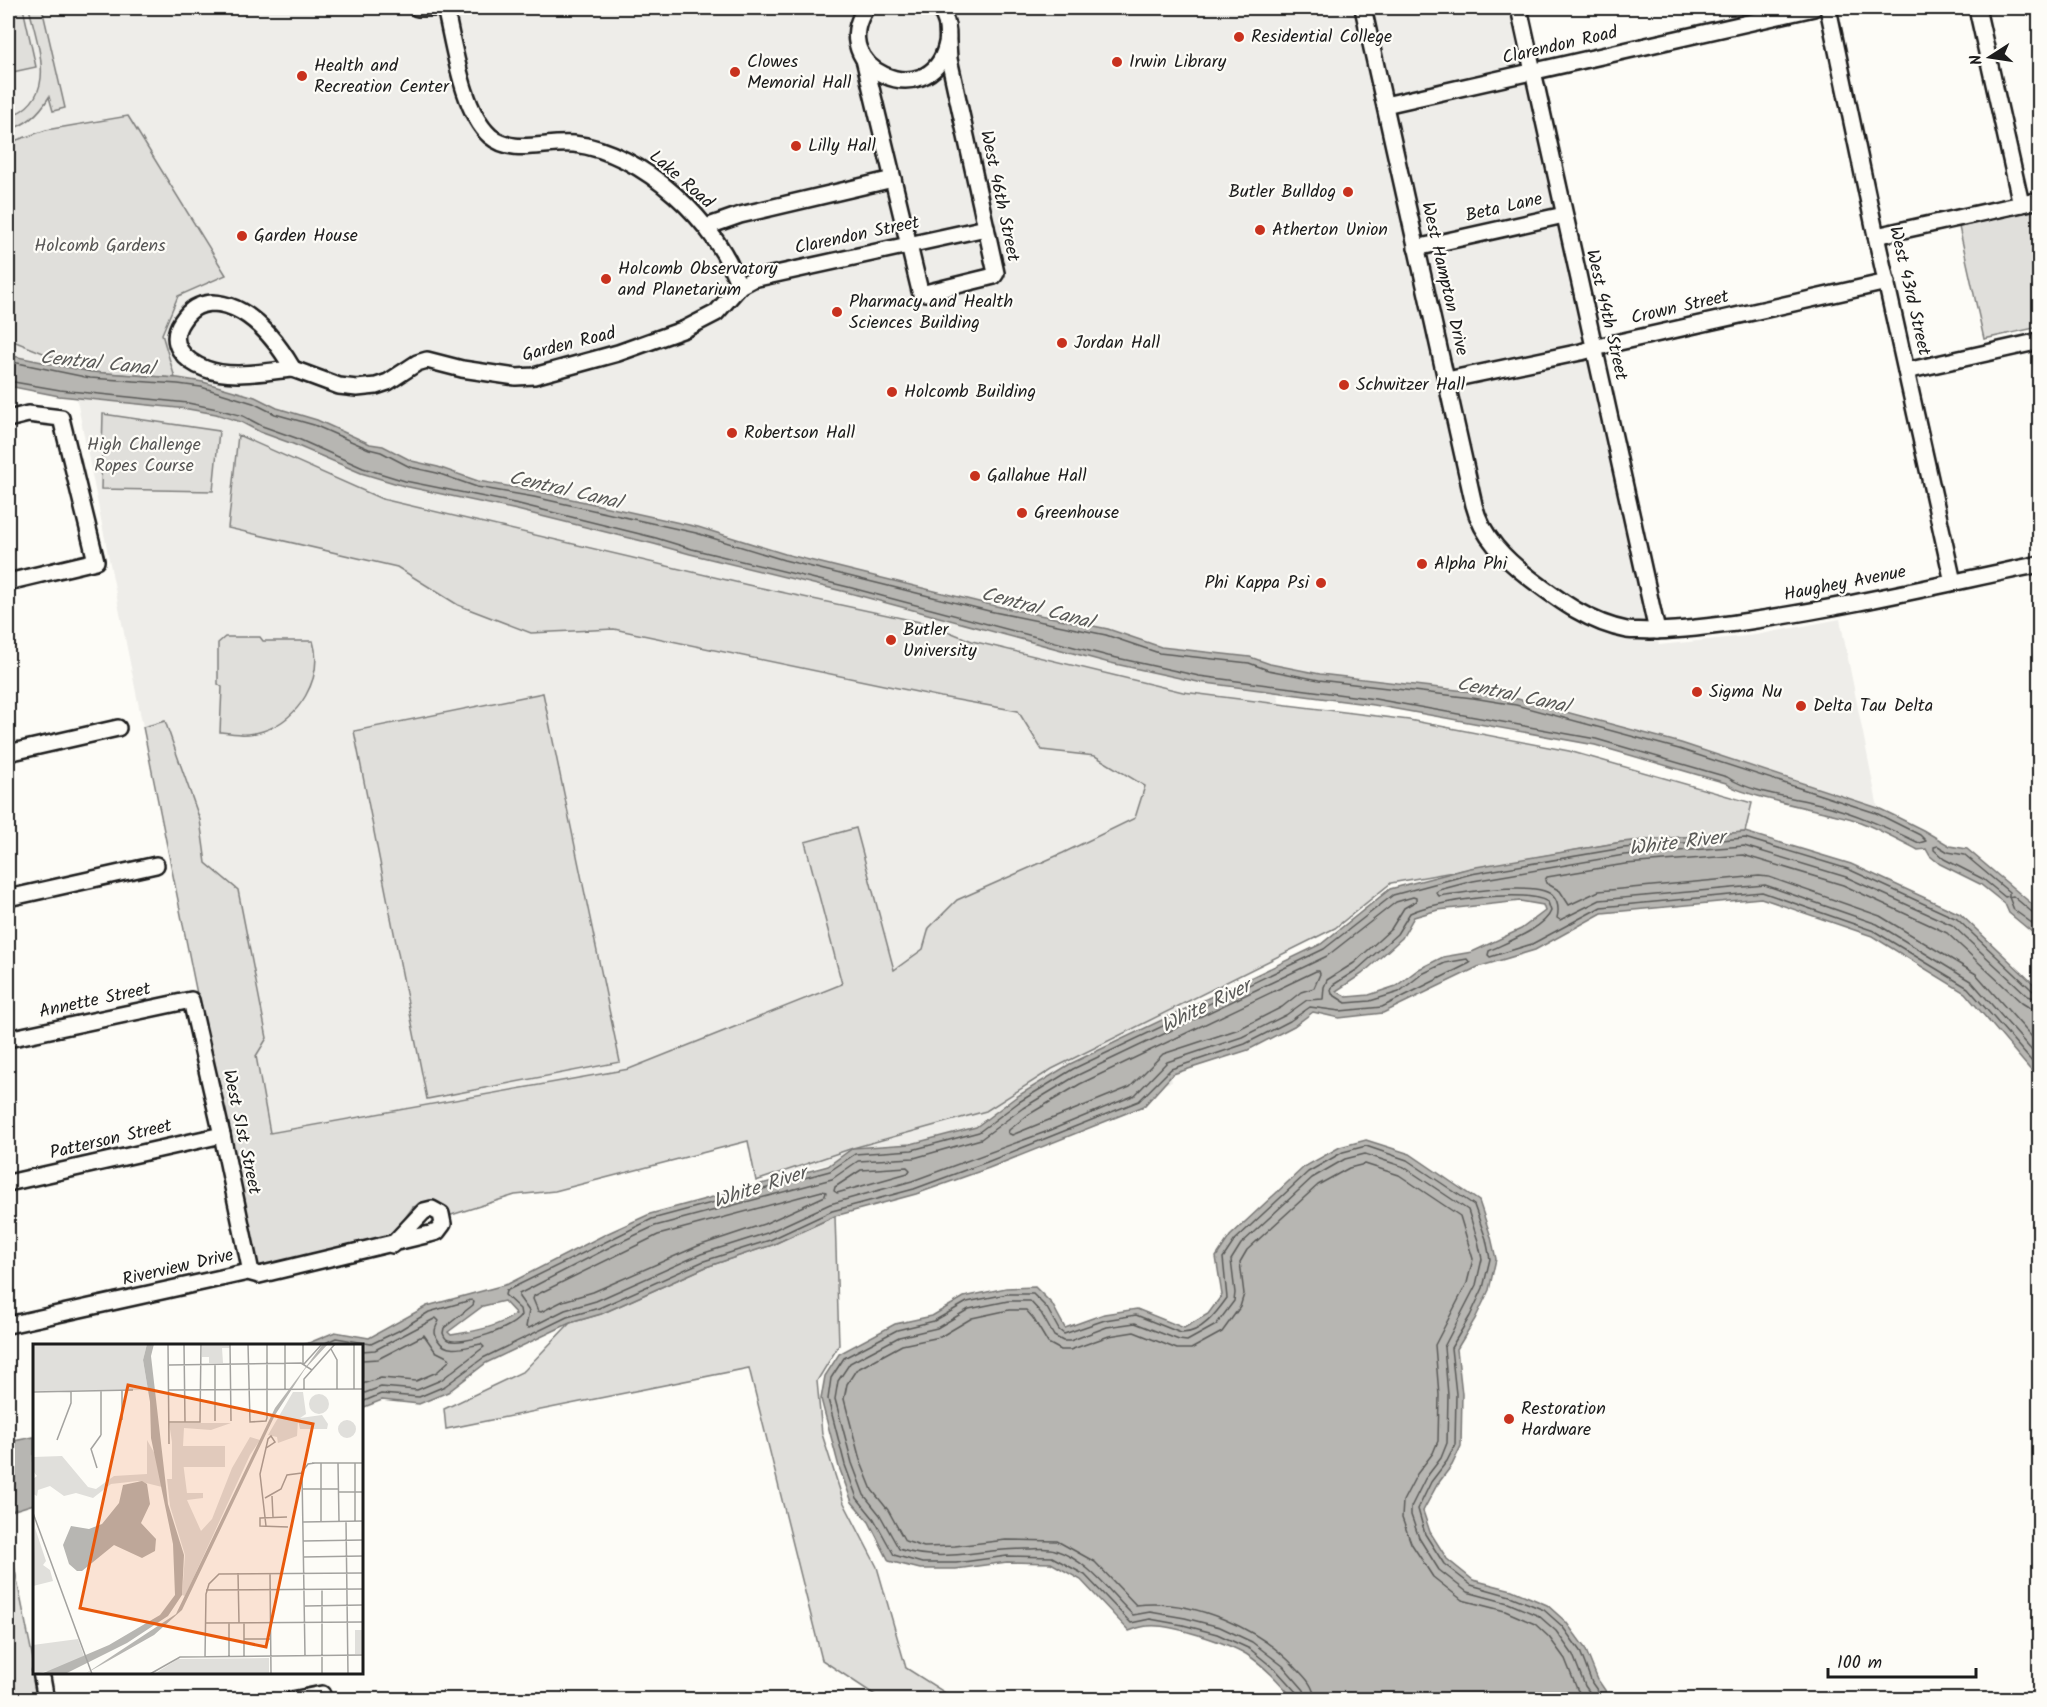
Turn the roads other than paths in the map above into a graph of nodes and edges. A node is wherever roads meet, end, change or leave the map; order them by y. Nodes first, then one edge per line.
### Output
1 (417, 8) edge
2 (437, 8) edge
3 (445, 8) edge
4 (866, 8) edge
5 (939, 8) edge
6 (1363, 8) edge
7 (1519, 8) edge
8 (1814, 8) edge
9 (1828, 8) edge
10 (1977, 8) edge
11 (947, 26) junction
12 (864, 59) junction
13 (1533, 72) junction
14 (1385, 105) junction
15 (893, 179) junction
16 (2040, 200) edge
17 (2021, 204) junction
18 (1564, 214) junction
19 (706, 227) junction
20 (986, 228) junction
21 (1876, 236) junction
22 (909, 244) junction
23 (1416, 248) junction
24 (1887, 282) junction
25 (739, 287) junction
26 (2040, 341) edge
27 (1594, 348) junction
28 (293, 369) junction
29 (1906, 371) junction
30 (1447, 380) junction
31 (8, 419) edge
32 (2040, 564) edge
33 (8, 582) edge
34 (1953, 582) junction
35 (1657, 631) junction
36 (118, 728) dead end
37 (8, 753) edge
38 (156, 866) dead end
39 (8, 898) edge
40 (191, 1000) joint
41 (8, 1039) edge
42 (222, 1135) junction
43 (8, 1183) edge
44 (392, 1245) dead end
45 (251, 1272) junction
46 (8, 1325) edge
47 (40, 1674) edge
48 (322, 1694) dead end
49 (46, 1700) edge
50 (292, 1700) edge

1 - 2 street
3 - 19 street, Lake Road
4 - 12 street, West 46th Street
5 - 11 street, West 46th Street
6 - 14 street, West Hampton Drive
7 - 13 street, West 44th Street
8 - 13 street, Clarendon Road
9 - 21 street, West 43rd Street
10 - 17 street
11 - 12 street
11 - 20 street, West 46th Street
12 - 15 street, West 46th Street
13 - 14 street, Clarendon Road
13 - 18 street, West 44th Street
14 - 23 street, West Hampton Drive
15 - 19 street
15 - 22 street, West 46th Street
16 - 17 street
17 - 21 street
18 - 23 street, Beta Lane
18 - 27 street, West 44th Street
19 - 25 street, Lake Road
20 - 22 street, Clarendon Street
20 - 22 street, West 46th Street
21 - 24 street, West 43rd Street
22 - 25 street, Clarendon Street
23 - 30 street, West Hampton Drive
24 - 27 street, Crown Street
24 - 29 street, West 43rd Street
25 - 28 street, Garden Road
26 - 29 street
27 - 30 street, Crown Street
27 - 35 street, West 44th Street
28 - 28 street, Garden Road
29 - 34 street, West 43rd Street
30 - 35 street, West Hampton Drive
31 - 33 street
32 - 34 street, Haughey Avenue
34 - 35 street, Haughey Avenue
36 - 37 street
38 - 39 street
40 - 41 street, Annette Street
40 - 42 street, West 51st Street
42 - 43 street, Patterson Street
42 - 45 street, West 51st Street
44 - 45 street, Riverview Drive
45 - 46 street, Riverview Drive
47 - 49 street
48 - 50 street

